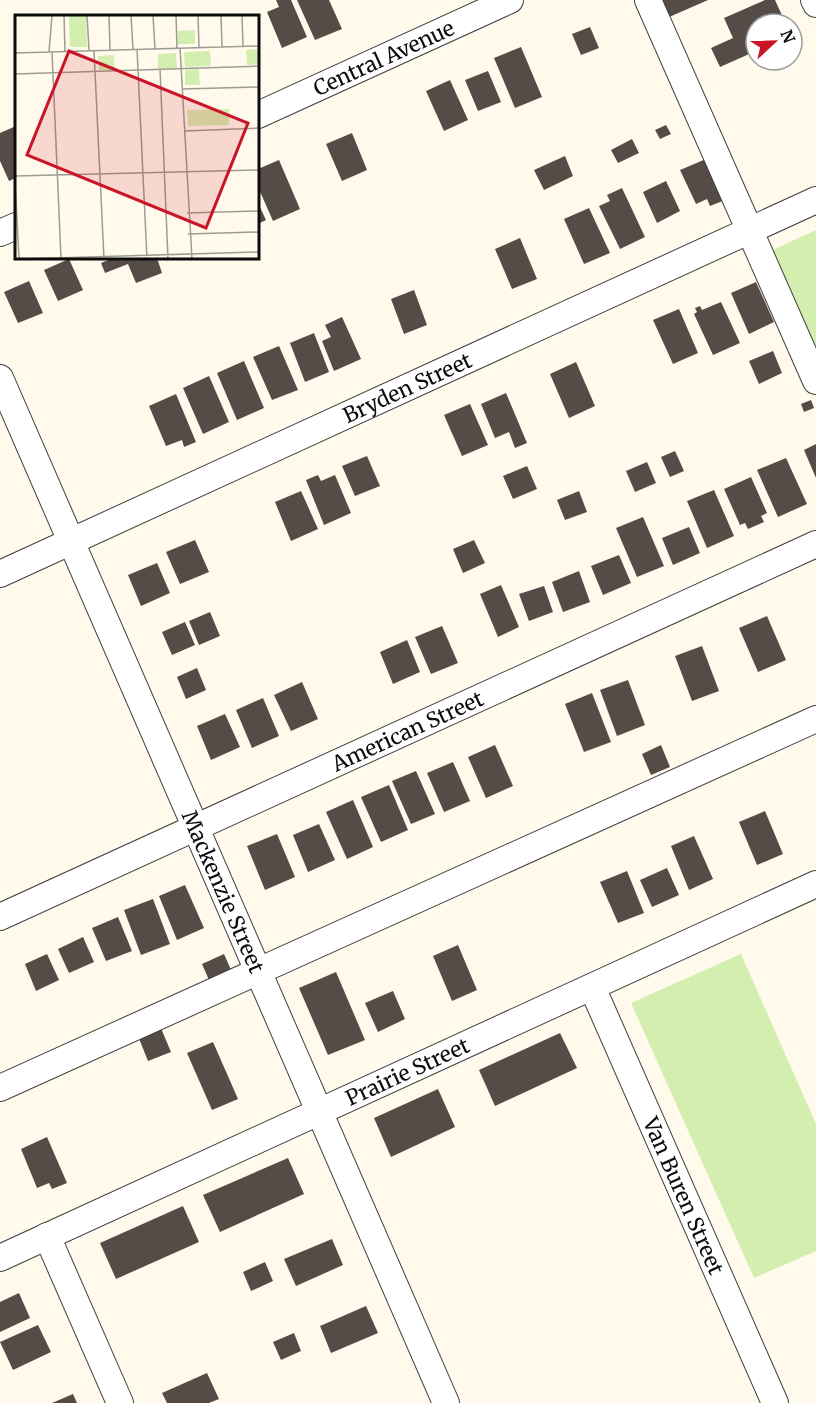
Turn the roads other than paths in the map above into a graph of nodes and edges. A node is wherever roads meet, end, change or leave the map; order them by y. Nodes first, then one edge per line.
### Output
1 (510, 0) edge
2 (648, 0) edge
3 (814, 0) edge
4 (816, 4) edge
5 (260, 114) edge
6 (816, 200) edge
7 (15, 226) edge
8 (749, 230) junction
9 (0, 233) edge
10 (0, 378) edge
11 (816, 381) edge
12 (71, 542) junction
13 (816, 544) edge
14 (0, 574) edge
15 (816, 719) edge
16 (196, 828) junction
17 (816, 884) edge
18 (0, 917) edge
19 (258, 970) junction
20 (592, 987) junction
21 (0, 1088) edge
22 (320, 1112) junction
23 (47, 1236) junction
24 (0, 1258) edge
25 (120, 1403) edge
26 (446, 1403) edge
27 (775, 1403) edge

1 - 5 street, Central Avenue
2 - 8 street
3 - 4 street
6 - 8 street, Bryden Street
7 - 9 street
8 - 11 street
8 - 12 street, Bryden Street
10 - 12 street, Mackenzie Street
12 - 14 street, Bryden Street
12 - 16 street, Mackenzie Street
13 - 16 street, American Street
15 - 19 street
16 - 18 street, American Street
16 - 19 street, Mackenzie Street
17 - 20 street, Prairie Street
19 - 21 street
19 - 22 street, Mackenzie Street
20 - 22 street, Prairie Street
20 - 27 street, Van Buren Street
22 - 23 street, Prairie Street
22 - 26 street, Mackenzie Street
23 - 24 street, Prairie Street
23 - 25 street

